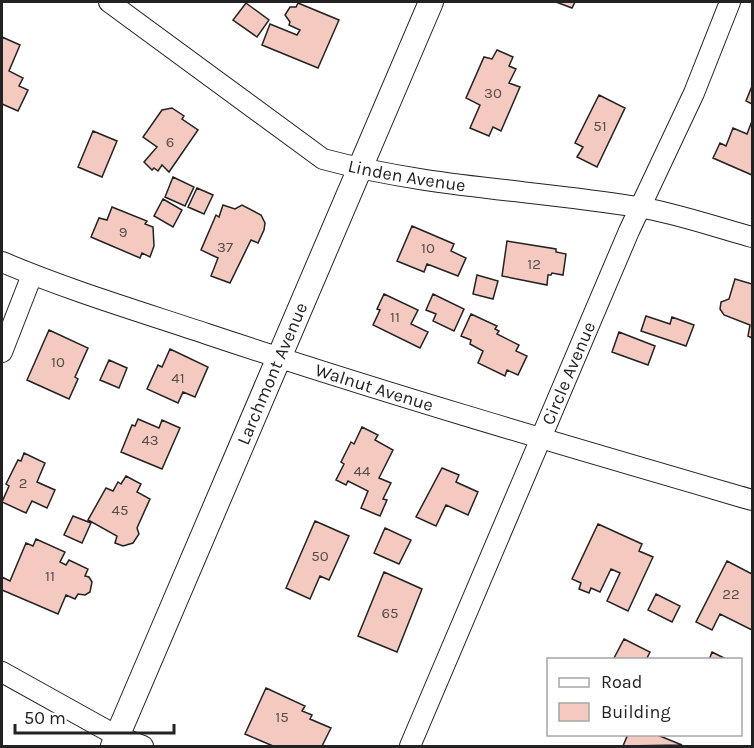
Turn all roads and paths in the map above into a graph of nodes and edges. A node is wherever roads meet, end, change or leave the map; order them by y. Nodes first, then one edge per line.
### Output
1 (108, 2) edge
2 (432, 2) edge
3 (730, 2) edge
4 (361, 169) junction
5 (640, 207) junction
6 (753, 237) edge
7 (2, 262) edge
8 (32, 275) junction
9 (2, 352) edge
10 (278, 358) junction
11 (540, 438) junction
12 (753, 500) edge
13 (2, 672) edge
14 (115, 741) edge
15 (143, 747) edge
16 (411, 747) edge

1 - 4 street, Linden Avenue
2 - 4 street, Larchmont Avenue
3 - 5 street, Circle Avenue
4 - 5 street, Linden Avenue
4 - 10 street, Larchmont Avenue
5 - 6 street, Linden Avenue
5 - 11 street, Circle Avenue
7 - 8 street, Walnut Avenue
8 - 9 street
8 - 10 street, Walnut Avenue
10 - 11 street, Walnut Avenue
10 - 14 street, Larchmont Avenue
11 - 12 street, Walnut Avenue
11 - 16 street, Circle Avenue
13 - 14 street
14 - 15 street

